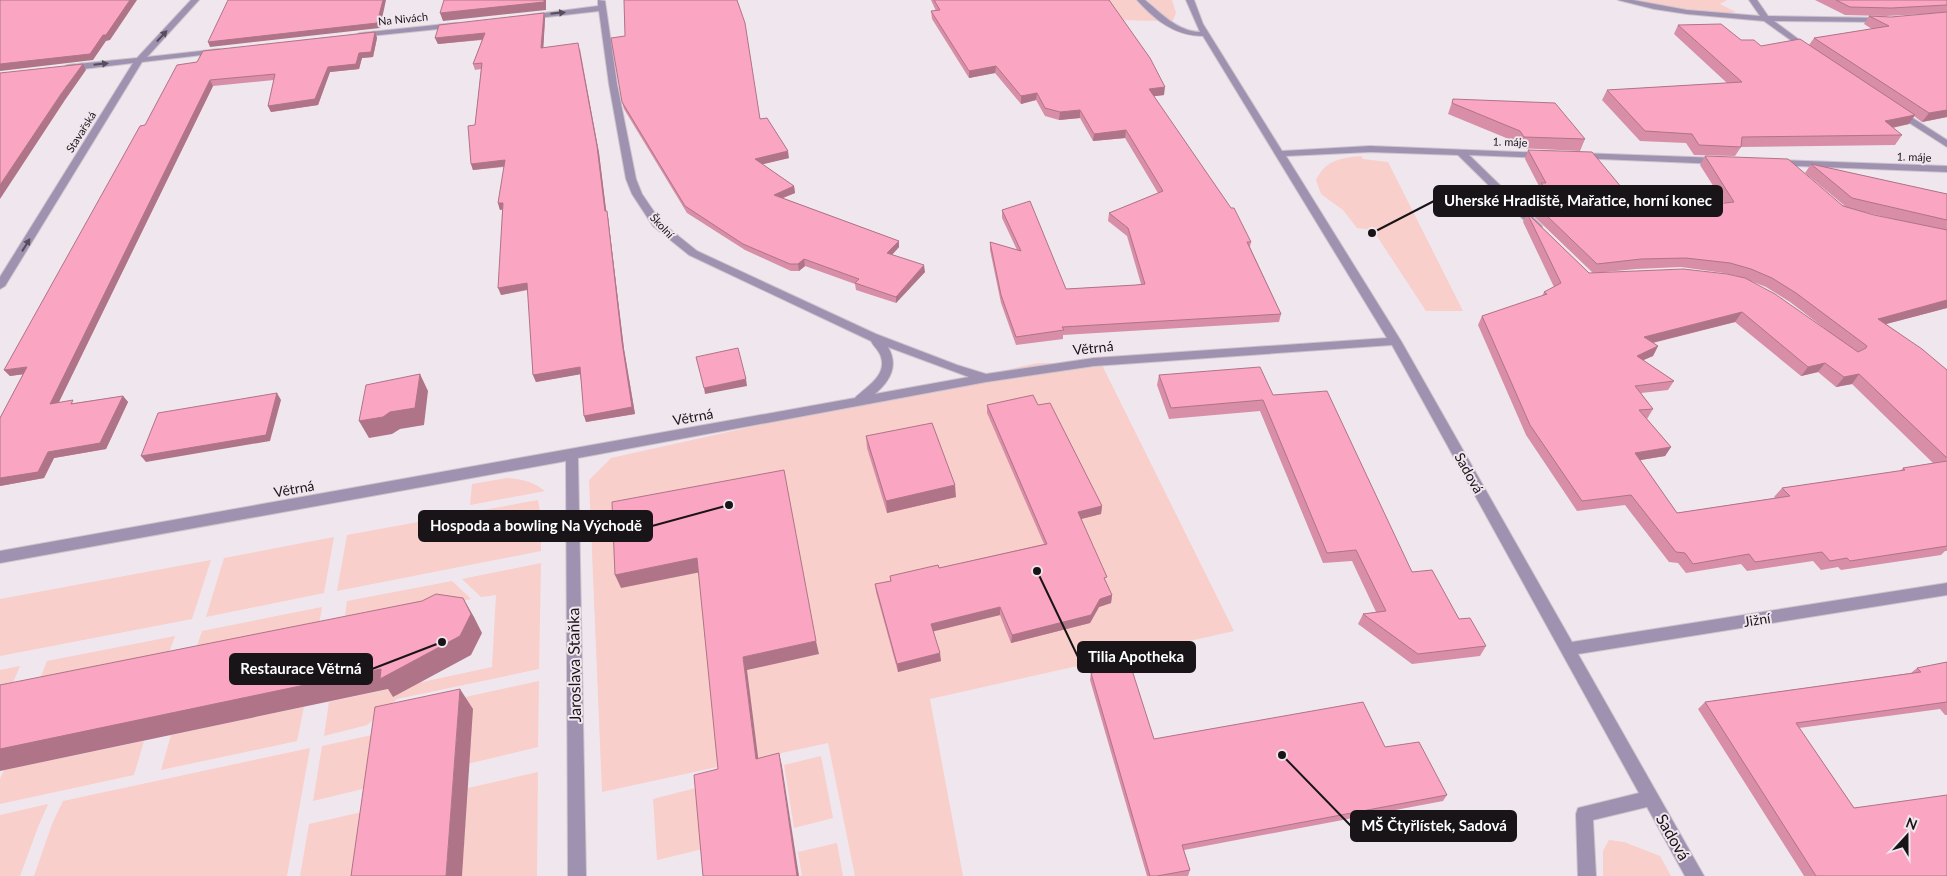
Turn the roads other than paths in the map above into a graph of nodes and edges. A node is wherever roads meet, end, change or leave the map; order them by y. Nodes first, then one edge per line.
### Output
1 (195, 0) edge
2 (1141, 0) edge
3 (1190, 0) edge
4 (1622, 0) edge
5 (1753, 0) edge
6 (601, 4) edge
7 (518, 18) edge
8 (1765, 18) junction
9 (1890, 20) edge
10 (460, 24) edge
11 (1206, 34) junction
12 (353, 36) edge
13 (226, 50) edge
14 (1816, 56) edge
15 (139, 60) junction
16 (60, 69) edge
17 (1889, 106) edge
18 (1947, 144) edge
19 (1459, 151) junction
20 (1280, 154) junction
21 (1727, 162) edge
22 (1766, 163) edge
23 (1786, 164) junction
24 (1947, 169) edge
25 (1796, 173) edge
26 (1547, 237) edge
27 (0, 286) edge
28 (872, 337) junction
29 (1395, 341) junction
30 (986, 378) junction
31 (857, 402) junction
32 (572, 455) junction
33 (0, 557) edge
34 (1947, 589) edge
35 (1567, 649) junction
36 (1651, 798) junction
37 (577, 876) edge
38 (1587, 876) edge
39 (1695, 876) edge

15 -> 1 street, Stavařská
2 - 11 street
3 - 11 street
4 - 8 street
5 - 8 street
7 -> 6 street
6 - 28 street, Školní
8 - 9 street
8 - 14 street
10 - 12 street, Na Nivách
11 - 20 street
13 - 15 street
16 -> 15 street
27 -> 15 street, Stavařská
17 - 18 street
19 - 20 street, 1. máje
19 - 21 street, 1. máje
19 - 26 street
20 - 29 street, Sadová
22 - 23 street, 1. máje
23 - 24 street, 1. máje
23 - 25 street
28 - 30 street, Školní
28 - 31 street, Školní
29 - 30 street, Větrná
29 - 35 street, Sadová
30 - 31 street, Větrná
31 - 32 street, Větrná
32 - 33 street, Větrná
32 - 37 street, Jaroslava Staňka
34 - 35 street, Jižní
35 - 36 street, Sadová
36 - 38 street, Sadová
36 - 39 street, Sadová

